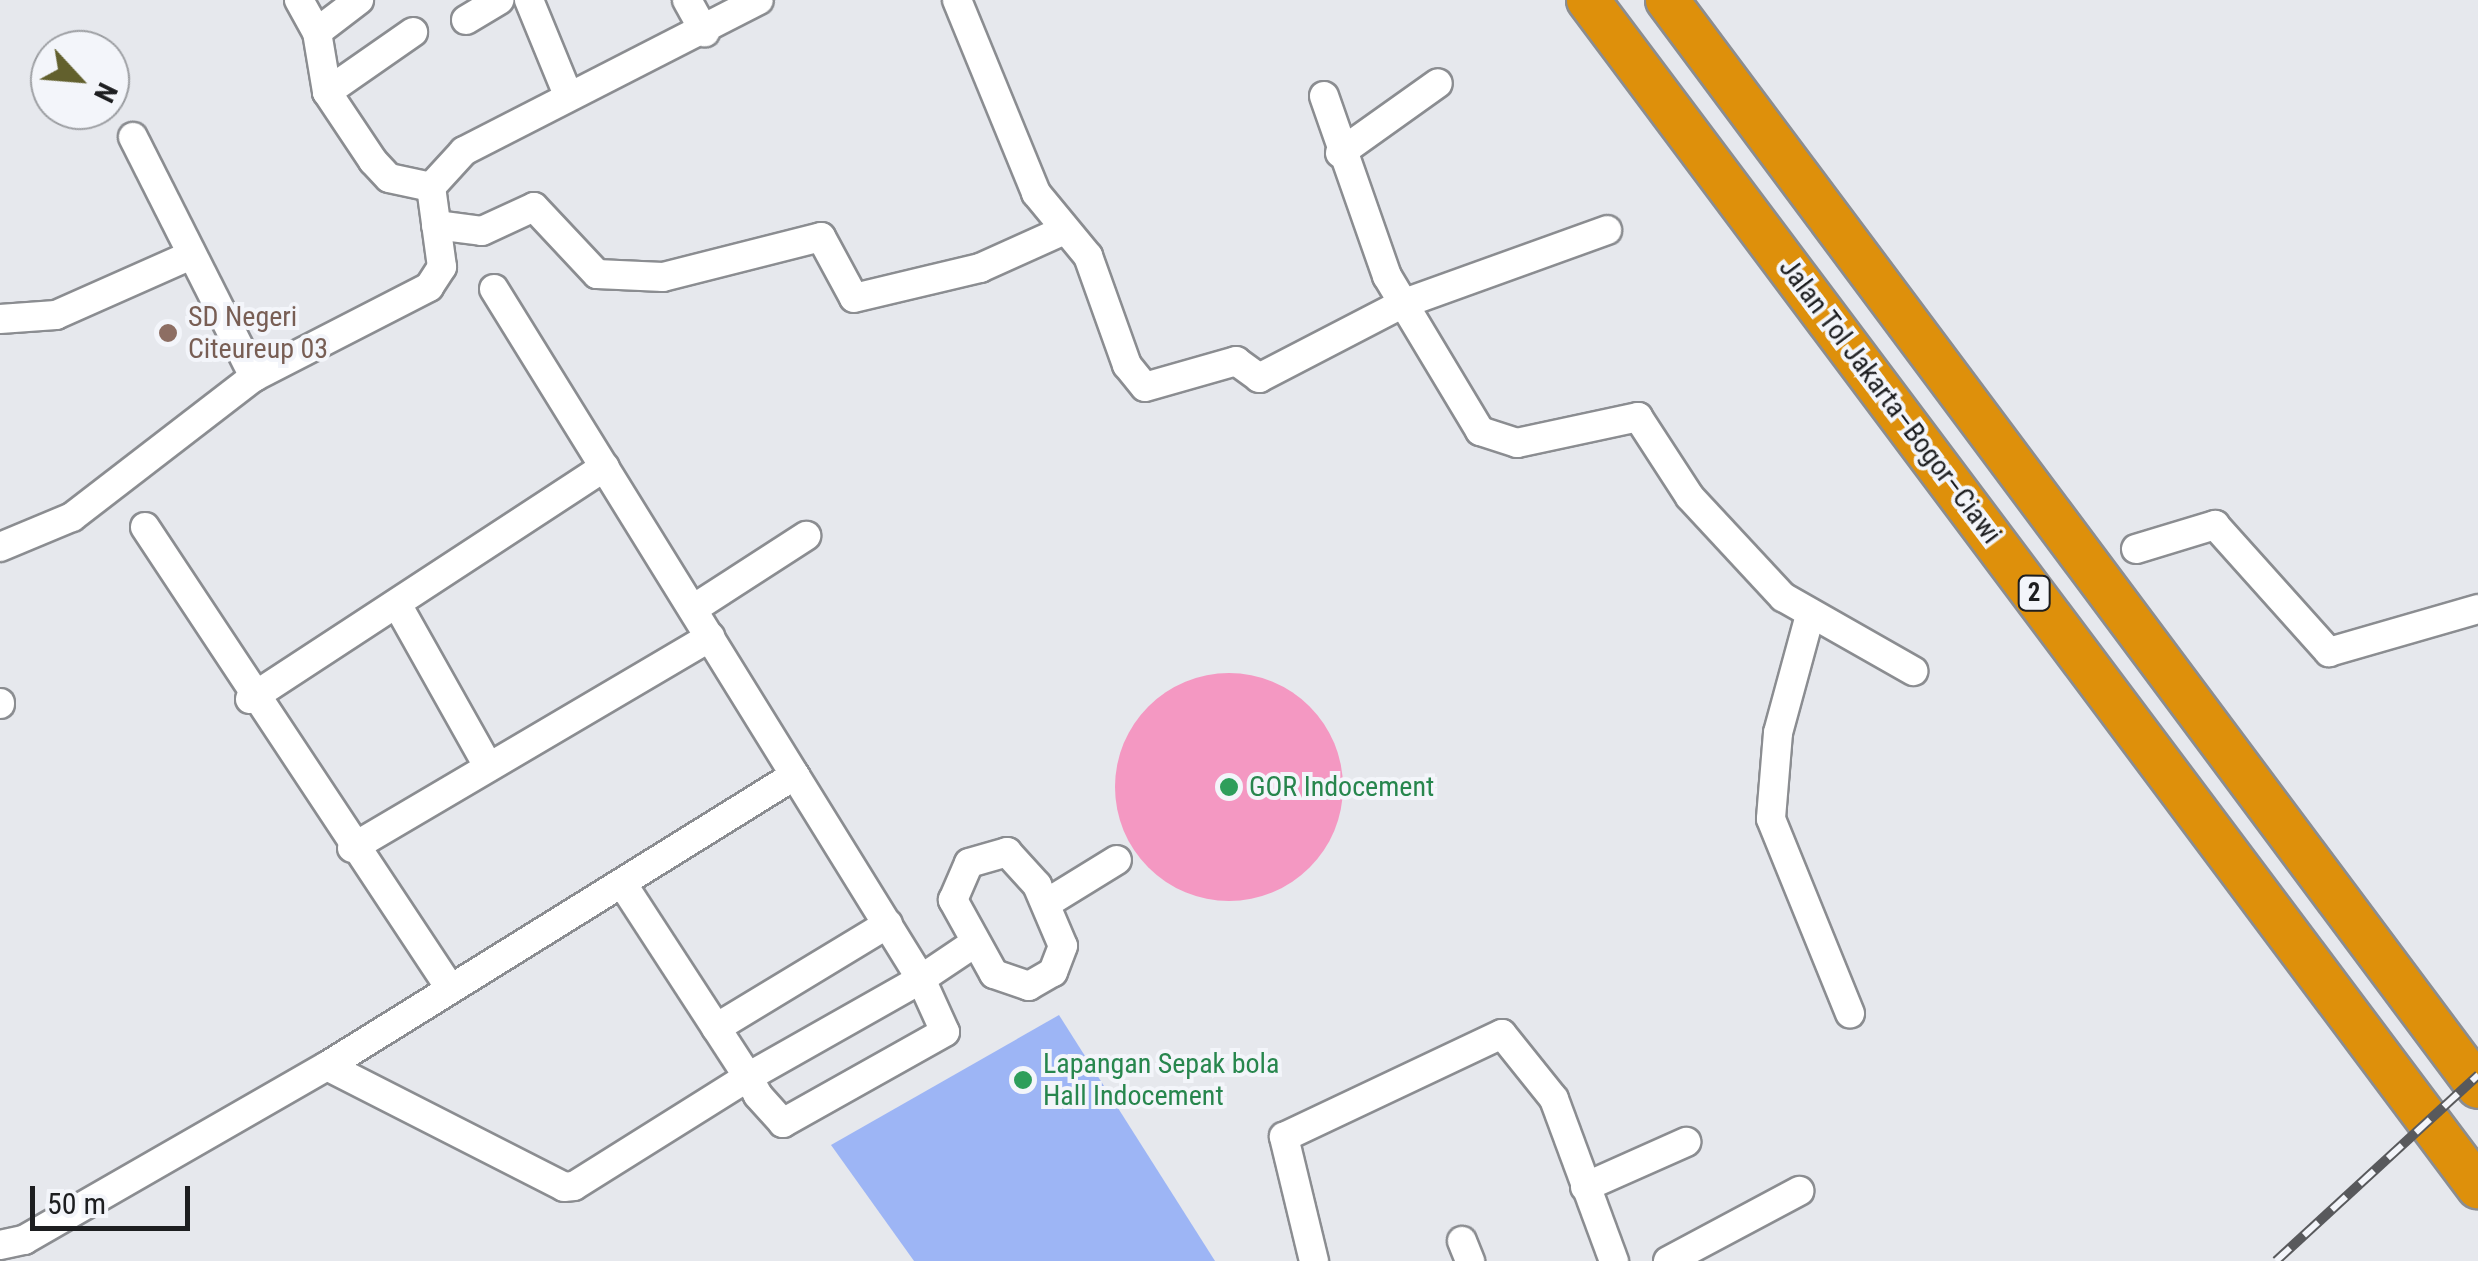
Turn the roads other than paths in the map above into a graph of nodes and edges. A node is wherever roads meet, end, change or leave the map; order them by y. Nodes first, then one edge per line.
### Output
1 (299, 0) edge
2 (358, 0) edge
3 (499, 0) edge
4 (529, 0) edge
5 (687, 0) edge
6 (759, 0) edge
7 (957, 0) edge
8 (1588, 0) edge
9 (1667, 0) edge
10 (466, 20) dead end
11 (317, 32) junction
12 (412, 32) dead end
13 (705, 32) junction
14 (1438, 83) dead end
15 (327, 92) junction
16 (568, 95) junction
17 (1324, 96) dead end
18 (133, 137) dead end
19 (1340, 153) junction
20 (431, 188) junction
21 (436, 224) junction
22 (1064, 230) junction
23 (1608, 230) dead end
24 (187, 258) junction
25 (494, 289) dead end
26 (1402, 304) junction
27 (0, 319) edge
28 (254, 377) junction
29 (605, 468) junction
30 (144, 527) dead end
31 (806, 536) dead end
32 (0, 546) edge
33 (2136, 549) dead end
34 (397, 604) junction
35 (693, 609) junction
36 (2478, 610) edge
37 (1810, 615) junction
38 (710, 637) junction
39 (1912, 671) dead end
40 (250, 699) junction
41 (488, 766) junction
42 (795, 775) junction
43 (352, 848) junction
44 (1118, 860) dead end
45 (624, 886) junction
46 (1046, 903) junction
47 (888, 924) junction
48 (974, 944) junction
49 (921, 979) junction
50 (450, 988) junction
51 (1850, 1014) dead end
52 (716, 1028) junction
53 (327, 1066) junction
54 (748, 1077) junction
55 (2478, 1087) edge
56 (1686, 1142) dead end
57 (1585, 1188) junction
58 (2478, 1188) edge
59 (1799, 1191) dead end
60 (0, 1245) edge
61 (1314, 1261) edge
62 (1614, 1261) edge
63 (1668, 1261) edge

1 - 11 street
2 - 11 street
3 - 10 street
4 - 16 street
5 - 13 street
6 - 13 street
7 - 22 street
8 - 58 highway, Jalan Tol Jakarta–Bogor–Ciawi / 2
9 - 55 highway, 2
11 - 15 street
12 - 15 street
13 - 16 street
14 - 19 street
15 - 20 street
16 - 20 street
17 - 19 street
18 - 24 street
19 - 26 street
20 - 21 street
21 - 22 street
21 - 28 street
22 - 26 street
23 - 26 street
24 - 27 street
24 - 28 street
25 - 29 street
26 - 37 street
28 - 32 street
29 - 34 street
29 - 35 street
30 - 40 street
31 - 35 street
33 - 36 street
34 - 40 street
34 - 41 street
35 - 38 street
37 - 39 street
37 - 51 street
38 - 41 street
38 - 42 street
40 - 43 street
41 - 43 street
42 - 45 street
42 - 47 street
43 - 50 street
44 - 46 street
45 - 50 street
45 - 52 street
46 - 48 street
46 - 48 street
47 - 49 street
47 - 52 street
48 - 49 street
49 - 54 street
49 - 54 street
50 - 53 street
52 - 54 street
53 - 54 street
53 - 60 street
56 - 57 street
57 - 61 street
57 - 62 street
59 - 63 street

